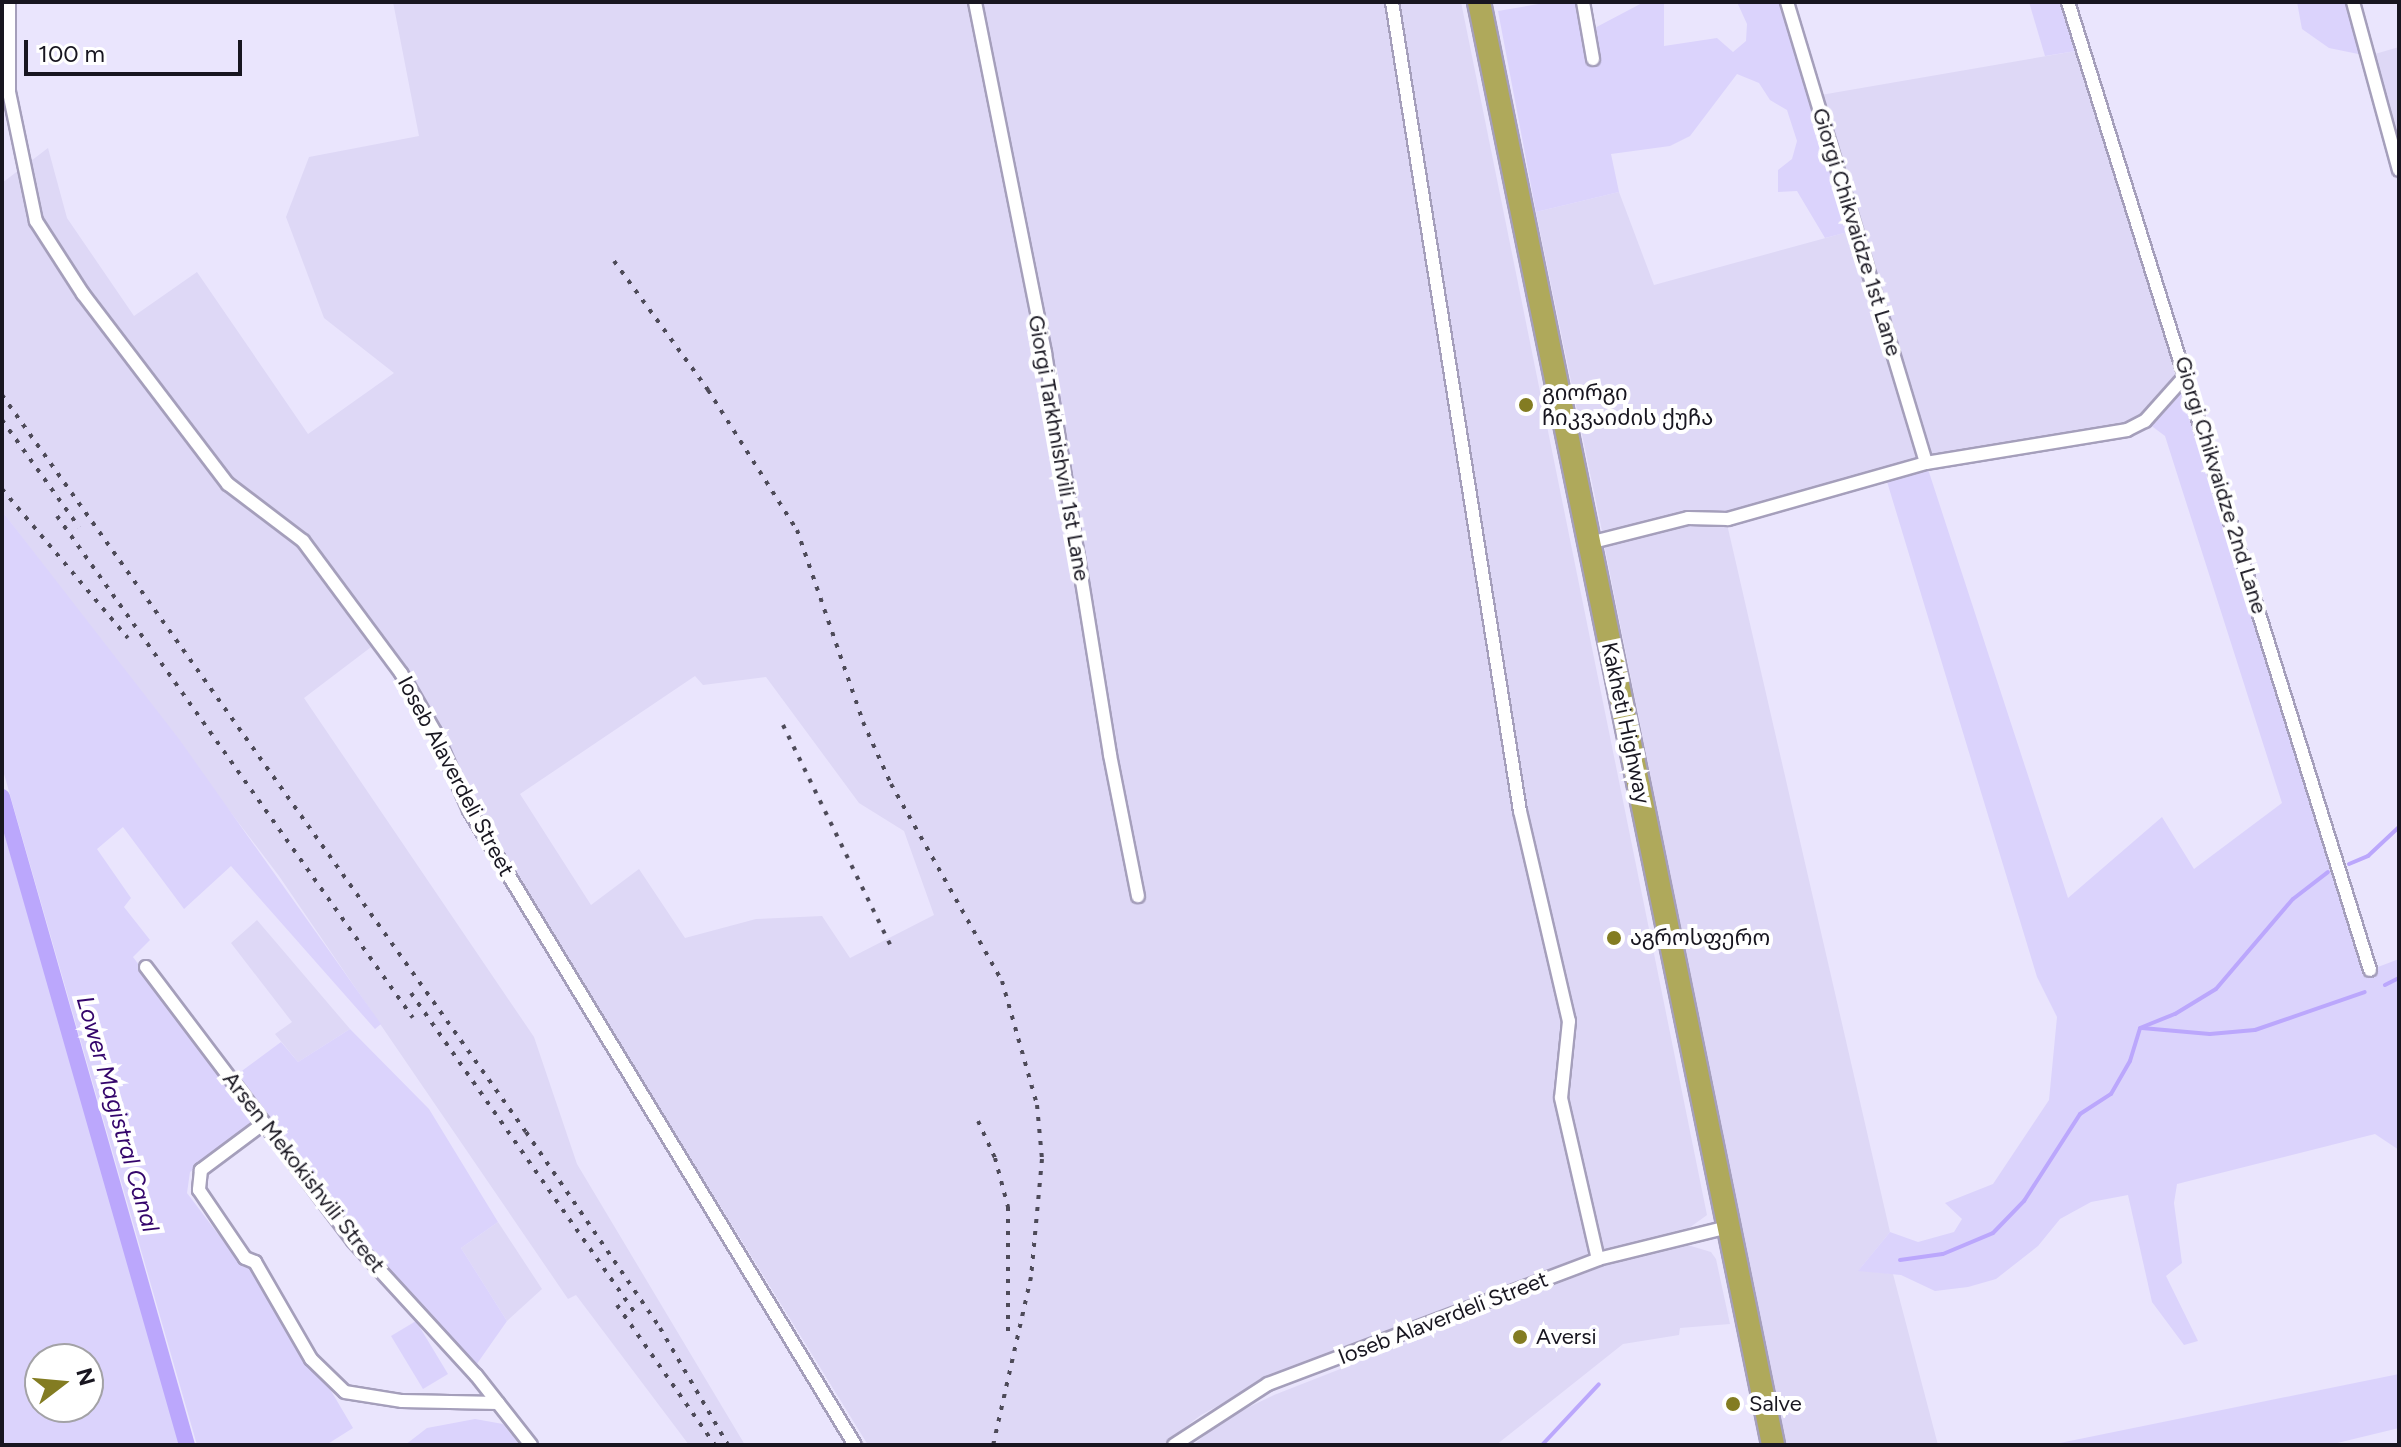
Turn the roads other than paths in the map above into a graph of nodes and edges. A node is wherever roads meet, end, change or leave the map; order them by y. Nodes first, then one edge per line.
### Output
1 (9, 2) edge
2 (975, 2) edge
3 (1392, 2) edge
4 (1479, 2) edge
5 (1583, 2) edge
6 (1787, 2) edge
7 (2068, 2) edge
8 (2353, 2) edge
9 (1593, 59) dead end
10 (2399, 170) edge
11 (2187, 374) junction
12 (1926, 463) junction
13 (1589, 543) junction
14 (1138, 896) dead end
15 (146, 967) dead end
16 (2370, 970) dead end
17 (264, 1123) junction
18 (1728, 1227) junction
19 (1598, 1259) junction
20 (498, 1403) junction
21 (531, 1445) edge
22 (855, 1445) edge
23 (1174, 1445) edge
24 (1773, 1445) edge

1 - 22 street, Ioseb Alaverdeli Street
2 - 14 street, Giorgi Tarkhnishvili 1st Lane
3 - 19 street
4 - 13 highway, Kakheti Highway
5 - 9 street
6 - 12 street, Giorgi Chikvaidze 1st Lane
7 - 11 street, Giorgi Chikvaidze 2nd Lane
8 - 10 street
11 - 12 street
11 - 16 street, Giorgi Chikvaidze 2nd Lane
12 - 13 street
13 - 18 highway, Kakheti Highway
15 - 17 street, Arsen Mekokishvili Street
17 - 20 street, Arsen Mekokishvili Street
17 - 20 street
18 - 19 street, Ioseb Alaverdeli Street
18 - 24 highway, Kakheti Highway
19 - 23 street, Ioseb Alaverdeli Street
20 - 21 street, Arsen Mekokishvili Street

